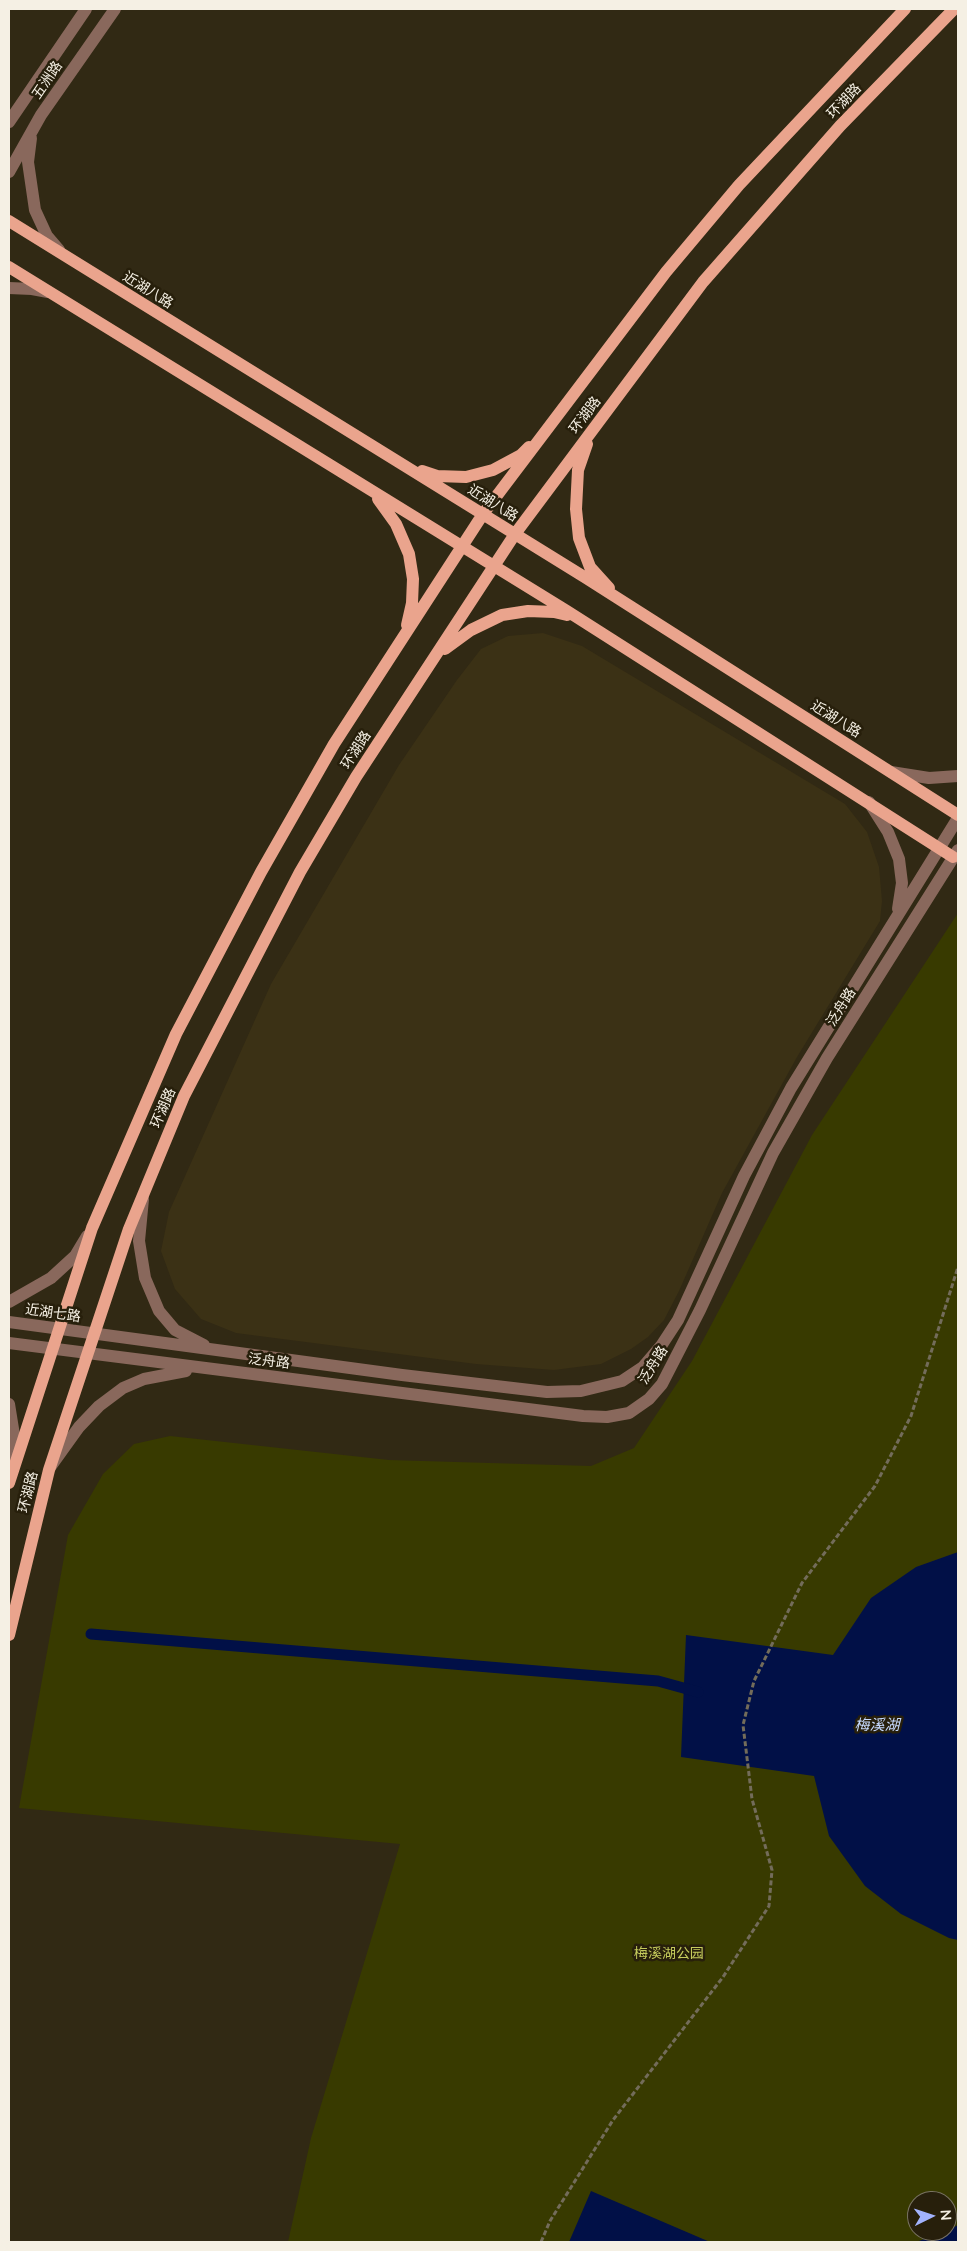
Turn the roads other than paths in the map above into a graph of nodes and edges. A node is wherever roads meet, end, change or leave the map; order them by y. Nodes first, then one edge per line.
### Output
1 (86, 9) edge
2 (115, 9) edge
3 (905, 9) edge
4 (954, 9) edge
5 (22, 101) junction
6 (41, 115) junction
7 (9, 116) edge
8 (9, 122) edge
9 (9, 172) edge
10 (9, 221) edge
11 (64, 256) junction
12 (9, 267) edge
13 (9, 288) edge
14 (49, 292) junction
15 (554, 422) junction
16 (592, 432) junction
17 (403, 465) junction
18 (374, 493) junction
19 (483, 514) junction
20 (515, 534) junction
21 (462, 546) junction
22 (494, 567) junction
23 (621, 601) junction
24 (579, 619) junction
25 (405, 633) junction
26 (437, 655) junction
27 (891, 772) junction
28 (958, 776) edge
29 (868, 802) junction
30 (958, 817) edge
31 (938, 848) junction
32 (956, 854) edge
33 (897, 915) junction
34 (143, 1195) junction
35 (92, 1228) junction
36 (9, 1302) edge
37 (9, 1322) edge
38 (59, 1328) junction
39 (93, 1333) junction
40 (9, 1343) edge
41 (52, 1349) junction
42 (220, 1351) junction
43 (87, 1354) junction
44 (211, 1369) junction
45 (9, 1404) edge
46 (13, 1465) junction
47 (48, 1470) junction
48 (9, 1483) edge
49 (9, 1635) edge

1 - 5 street, 五洲路
2 - 6 street, 五洲路
3 - 15 main road, 环湖路
4 - 16 main road, 环湖路
5 - 7 street
5 - 8 street, 五洲路
6 - 9 street, 五洲路
6 - 11 street
10 - 11 main road, 近湖八路
11 - 17 main road, 近湖八路
12 - 14 main road
13 - 14 street
14 - 18 main road
15 - 17 main road
15 - 19 main road, 环湖路
16 - 20 main road, 环湖路
16 - 23 main road
17 - 19 main road, 近湖八路
18 - 21 main road
18 - 25 main road
19 - 20 main road, 近湖八路
19 - 21 main road, 环湖路
20 - 22 main road, 环湖路
20 - 23 main road, 近湖八路
21 - 22 main road
21 - 25 main road, 环湖路
22 - 24 main road
22 - 26 main road, 环湖路
23 - 27 main road, 近湖八路
24 - 26 main road
24 - 29 main road
25 - 35 main road, 环湖路
26 - 34 main road, 环湖路
27 - 28 street
27 - 30 main road, 近湖八路
29 - 31 main road
29 - 33 street
30 - 31 street, 泛舟路
31 - 32 main road
31 - 33 street, 泛舟路
32 - 44 street, 泛舟路
33 - 42 street, 泛舟路
34 - 39 main road, 环湖路
34 - 42 street
35 - 36 street
35 - 38 main road, 环湖路
37 - 38 street, 近湖七路
38 - 39 street, 近湖七路
38 - 41 main road, 环湖路
39 - 42 street, 泛舟路
39 - 43 main road, 环湖路
40 - 41 street
41 - 43 street
41 - 46 main road, 环湖路
43 - 44 street, 泛舟路
43 - 47 main road, 环湖路
44 - 47 street
45 - 46 street
46 - 48 main road, 环湖路
47 - 49 main road, 环湖路

